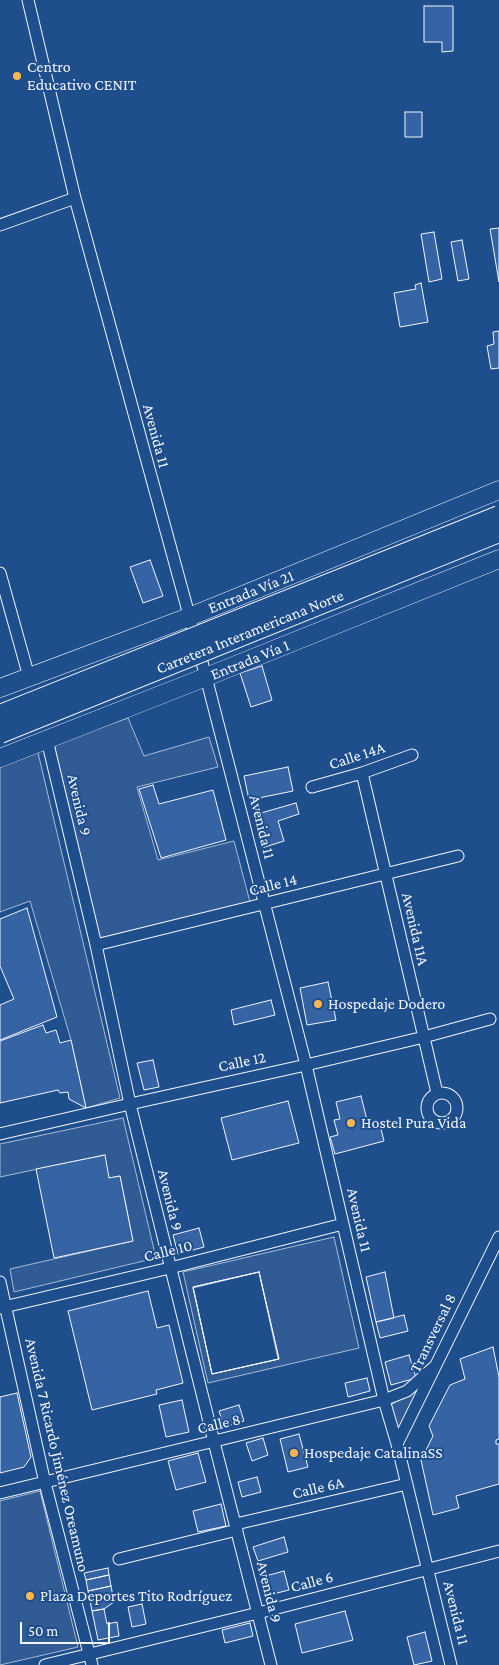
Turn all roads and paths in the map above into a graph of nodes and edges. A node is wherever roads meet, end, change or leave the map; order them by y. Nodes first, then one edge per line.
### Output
1 (28, 0) edge
2 (75, 198) junction
3 (0, 225) edge
4 (499, 490) edge
5 (499, 516) edge
6 (499, 532) edge
7 (499, 560) edge
8 (0, 573) edge
9 (189, 617) junction
10 (29, 677) junction
11 (206, 677) junction
12 (0, 688) edge
13 (0, 715) edge
14 (0, 733) edge
15 (47, 740) junction
16 (412, 755) dead end
17 (0, 758) edge
18 (362, 773) junction
19 (312, 787) dead end
20 (458, 856) dead end
21 (385, 874) junction
22 (265, 904) junction
23 (96, 945) junction
24 (490, 1020) dead end
25 (424, 1037) junction
26 (306, 1065) junction
27 (438, 1093) dead end
28 (130, 1104) junction
29 (0, 1134) edge
30 (342, 1224) junction
31 (499, 1237) edge
32 (170, 1268) junction
33 (0, 1282) edge
34 (3, 1307) edge
35 (435, 1366) junction
36 (384, 1400) junction
37 (214, 1442) junction
38 (397, 1444) junction
39 (45, 1483) junction
40 (407, 1484) junction
41 (0, 1493) edge
42 (236, 1527) junction
43 (499, 1551) edge
44 (119, 1559) dead end
45 (428, 1569) junction
46 (258, 1613) junction
47 (91, 1660) edge
48 (45, 1665) edge
49 (271, 1665) edge
50 (451, 1665) edge

1 - 2 street, Avenida 11
2 - 3 street
2 - 9 street, Avenida 11
4 - 9 main road, Entrada Vía 21
5 - 13 highway, Carretera Interamericana Norte, bridge
6 - 14 highway, Carretera Interamericana Norte, bridge
7 - 11 main road, Entrada Vía 1
8 - 10 street
9 - 10 main road, Entrada Vía 21
9 - 11 street, Avenida 11
10 - 12 main road, Entrada Vía 21
11 - 15 main road, Entrada Vía 1
11 - 22 street, Avenida 11
15 - 17 main road, Entrada Vía 1
15 - 23 street, Avenida 9
16 - 18 street, Calle 14A
18 - 19 street, Calle 14A
18 - 21 street, Avenida 11A
20 - 21 street, Calle 14
21 - 22 street, Calle 14
21 - 25 street, Avenida 11A
22 - 23 street, Calle 14
22 - 26 street, Avenida 11
23 - 28 street, Avenida 9
24 - 25 street, Calle 12
25 - 26 street, Calle 12
25 - 27 street, Avenida 11A
26 - 28 street, Calle 12
26 - 30 street, Avenida 11
28 - 29 street, Calle 12
28 - 32 street, Avenida 9
30 - 32 street, Calle 10
30 - 36 street, Avenida 11
31 - 35 street, Transversal 8
32 - 34 street, Calle 10
32 - 37 street, Avenida 9
33 - 34 street, Avenida 7 Ricardo Jiménez Oreamuno
34 - 39 street, Avenida 7 Ricardo Jiménez Oreamuno
35 - 36 street, Calle 8
35 - 38 street, Transversal 8
36 - 37 street, Calle 8
36 - 38 street, Avenida 11
37 - 39 street, Calle 8
37 - 42 street, Avenida 9
38 - 40 street, Avenida 11
39 - 41 street, Calle 8
39 - 47 street, Avenida 7 Ricardo Jiménez Oreamuno
40 - 42 street, Calle 6A
40 - 45 street, Avenida 11
42 - 44 street, Calle 6A
42 - 46 street, Avenida 9
43 - 45 street, Calle 6
45 - 46 street, Calle 6
45 - 50 street, Avenida 11
46 - 47 street, Calle 6
46 - 49 street, Avenida 9
47 - 48 street, Calle 6

